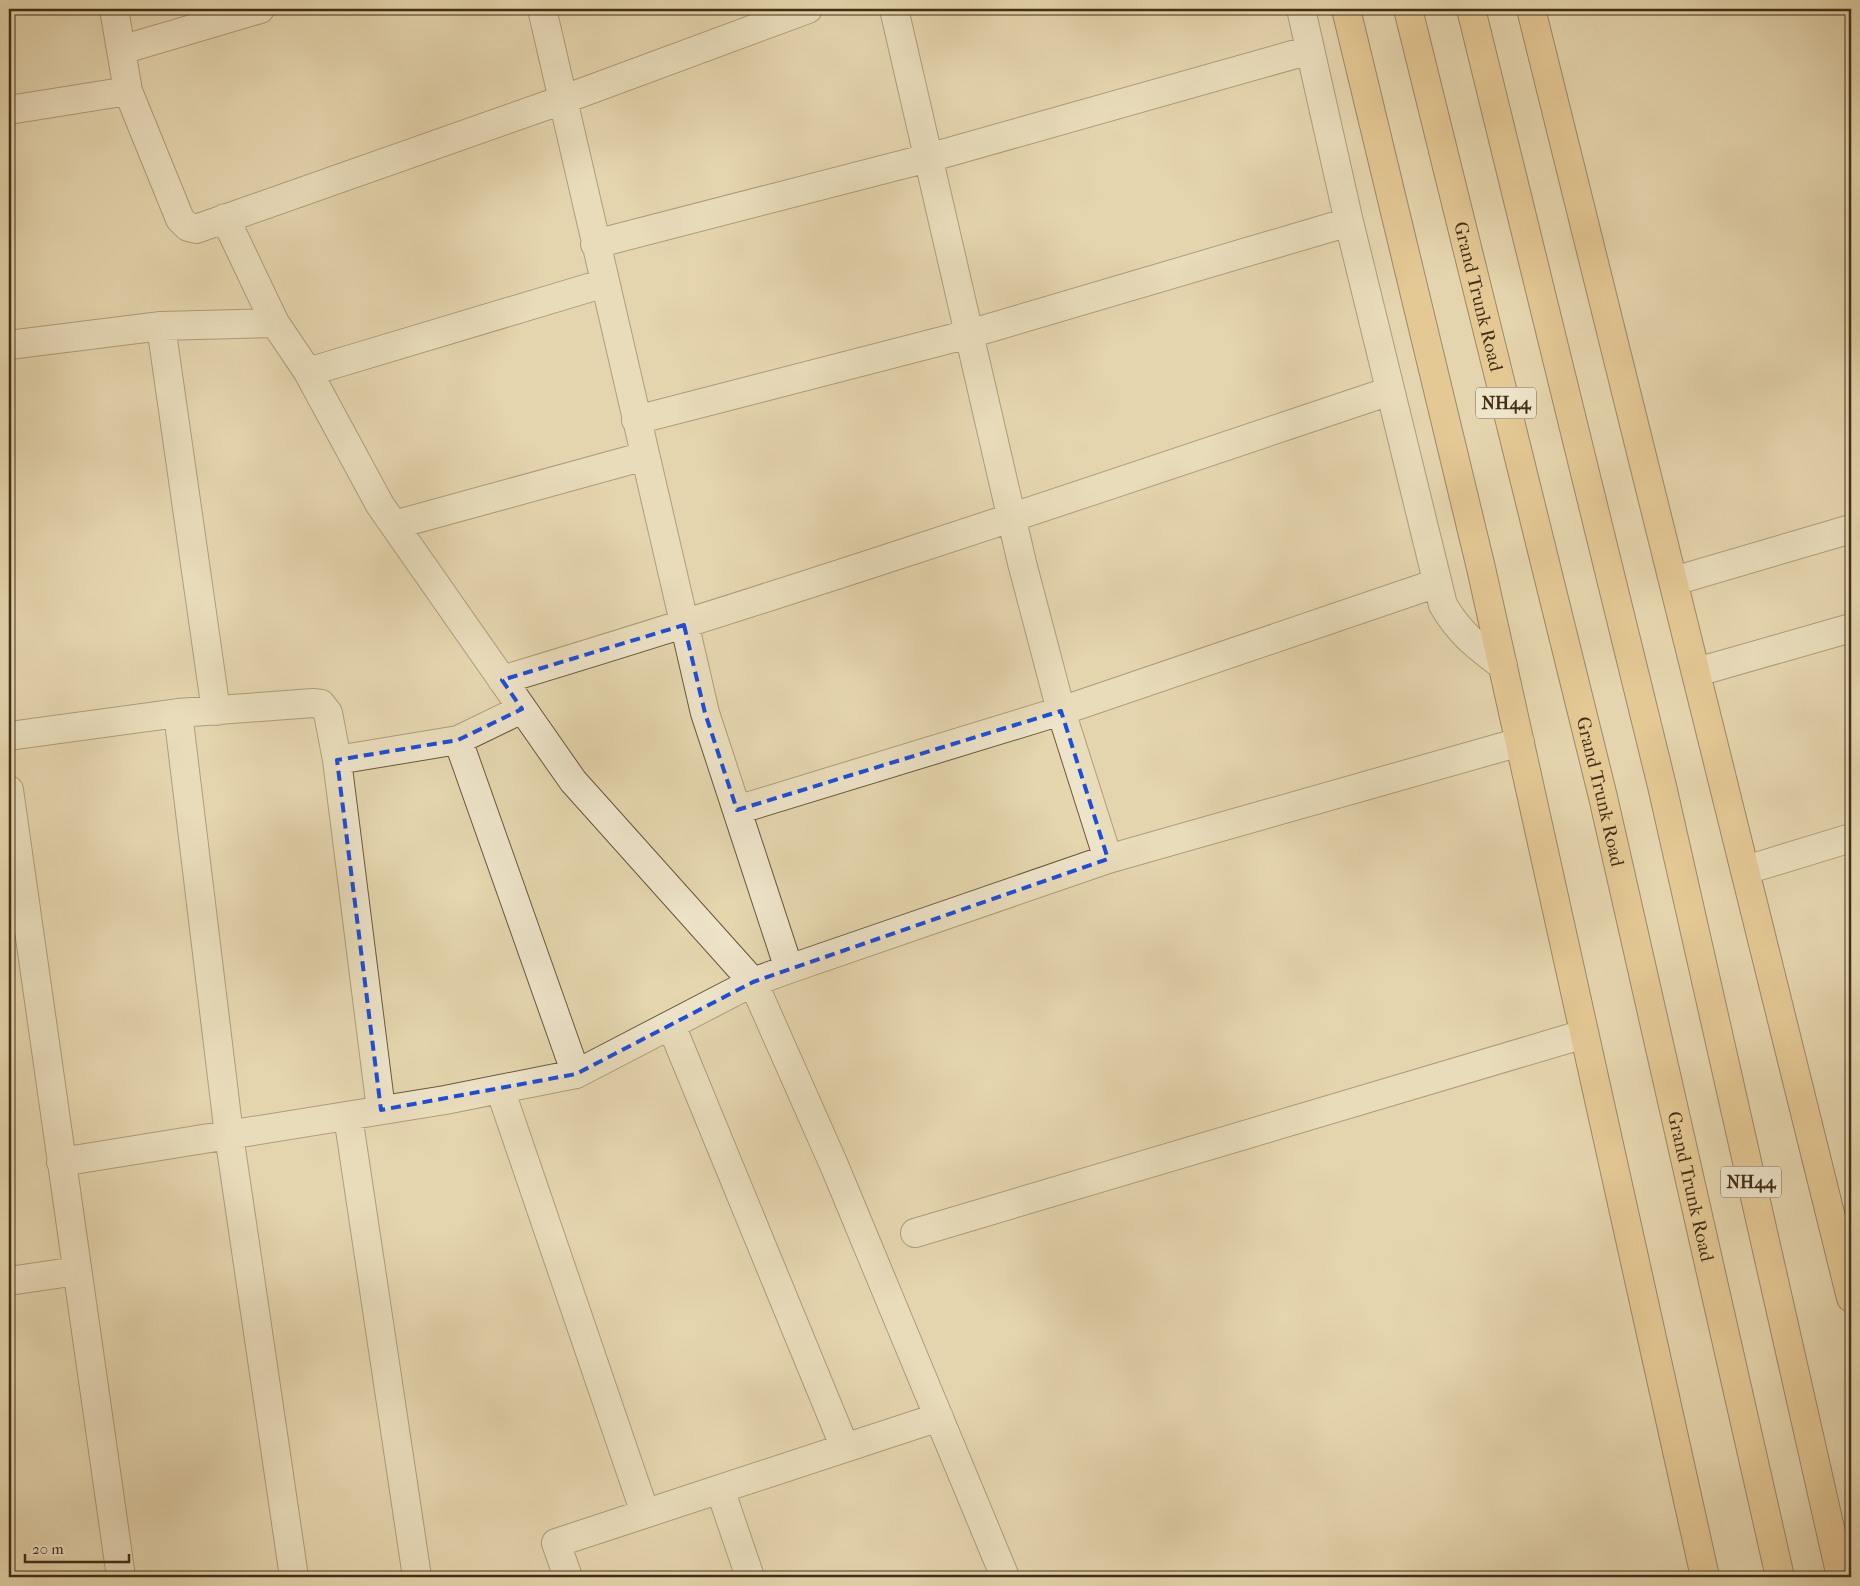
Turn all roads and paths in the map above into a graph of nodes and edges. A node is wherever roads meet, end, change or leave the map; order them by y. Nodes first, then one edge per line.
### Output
1 (114, 9) edge
2 (260, 9) edge
3 (542, 9) edge
4 (808, 9) edge
5 (894, 9) edge
6 (1301, 9) edge
7 (1346, 9) edge
8 (1408, 9) edge
9 (1471, 9) edge
10 (1532, 9) edge
11 (121, 50) junction
12 (1310, 50) junction
13 (128, 92) junction
14 (562, 100) junction
15 (9, 110) edge
16 (928, 158) junction
17 (224, 218) junction
18 (1349, 222) junction
19 (596, 244) junction
20 (605, 283) junction
21 (275, 323) junction
22 (161, 326) junction
23 (969, 334) junction
24 (9, 345) edge
25 (308, 372) junction
26 (1390, 391) junction
27 (636, 420) junction
28 (645, 456) junction
29 (1012, 518) junction
30 (394, 525) junction
31 (1851, 529) edge
32 (1674, 581) junction
33 (1437, 583) junction
34 (684, 625) junction
35 (1851, 628) edge
36 (1503, 666) junction
37 (1697, 672) junction
38 (502, 680) junction
39 (522, 709) junction
40 (216, 711) junction
41 (1061, 711) junction
42 (178, 713) junction
43 (9, 736) edge
44 (458, 740) junction
45 (1520, 742) junction
46 (336, 760) junction
47 (9, 790) edge
48 (737, 810) junction
49 (1851, 838) edge
50 (1108, 859) junction
51 (1746, 870) junction
52 (789, 968) junction
53 (753, 982) junction
54 (671, 1025) junction
55 (1584, 1034) junction
56 (576, 1074) junction
57 (500, 1089) junction
58 (381, 1110) junction
59 (348, 1116) junction
60 (229, 1135) junction
61 (61, 1162) junction
62 (915, 1233) dead end
63 (77, 1271) junction
64 (9, 1281) edge
65 (1851, 1298) edge
66 (939, 1417) junction
67 (845, 1448) junction
68 (720, 1489) junction
69 (645, 1513) junction
70 (121, 1577) edge
71 (294, 1577) edge
72 (417, 1577) edge
73 (568, 1577) edge
74 (750, 1577) edge
75 (1005, 1577) edge
76 (1705, 1577) edge
77 (1780, 1577) edge
78 (1841, 1577) edge

1 - 11 street
2 - 11 street
3 - 14 street
4 - 14 street
5 - 16 street
6 - 12 street
7 - 36 highway
8 - 77 highway, Grand Trunk Road / NH44
9 - 78 highway, NH44
10 - 32 highway
11 - 13 street
12 - 16 street
12 - 18 street
13 - 15 street
13 - 17 street
14 - 17 street
14 - 19 street
16 - 19 street
16 - 23 street
17 - 21 street
18 - 23 street
18 - 26 street
19 - 20 street
20 - 25 street
20 - 27 street
21 - 22 street
21 - 25 street
22 - 24 street
22 - 40 street
23 - 27 street
23 - 29 street
25 - 30 street
26 - 29 street
26 - 33 street
27 - 28 street
28 - 30 street
28 - 34 street
29 - 34 street
29 - 41 street
30 - 38 street
31 - 32 street
32 - 37 highway
33 - 36 street
33 - 41 street
34 - 38 street
34 - 48 street
35 - 37 street
36 - 45 highway
37 - 51 highway
38 - 39 street
39 - 44 street
39 - 53 street
40 - 42 street
40 - 46 street
41 - 48 street
41 - 50 street
42 - 43 street
42 - 60 street
44 - 46 street
44 - 56 street
45 - 50 street
45 - 55 highway
46 - 58 street
47 - 61 street
48 - 52 street
49 - 51 street
50 - 52 street
51 - 65 highway
52 - 53 street
53 - 54 street
53 - 66 street
54 - 56 street
54 - 67 street
55 - 62 street
55 - 76 highway
56 - 57 street
57 - 58 street
57 - 69 street
58 - 59 street
59 - 60 street
59 - 72 street
60 - 61 street
60 - 71 street
61 - 63 street
63 - 64 street
63 - 70 street
66 - 67 street
66 - 75 street
67 - 68 street
68 - 69 street
68 - 74 street
69 - 73 street

